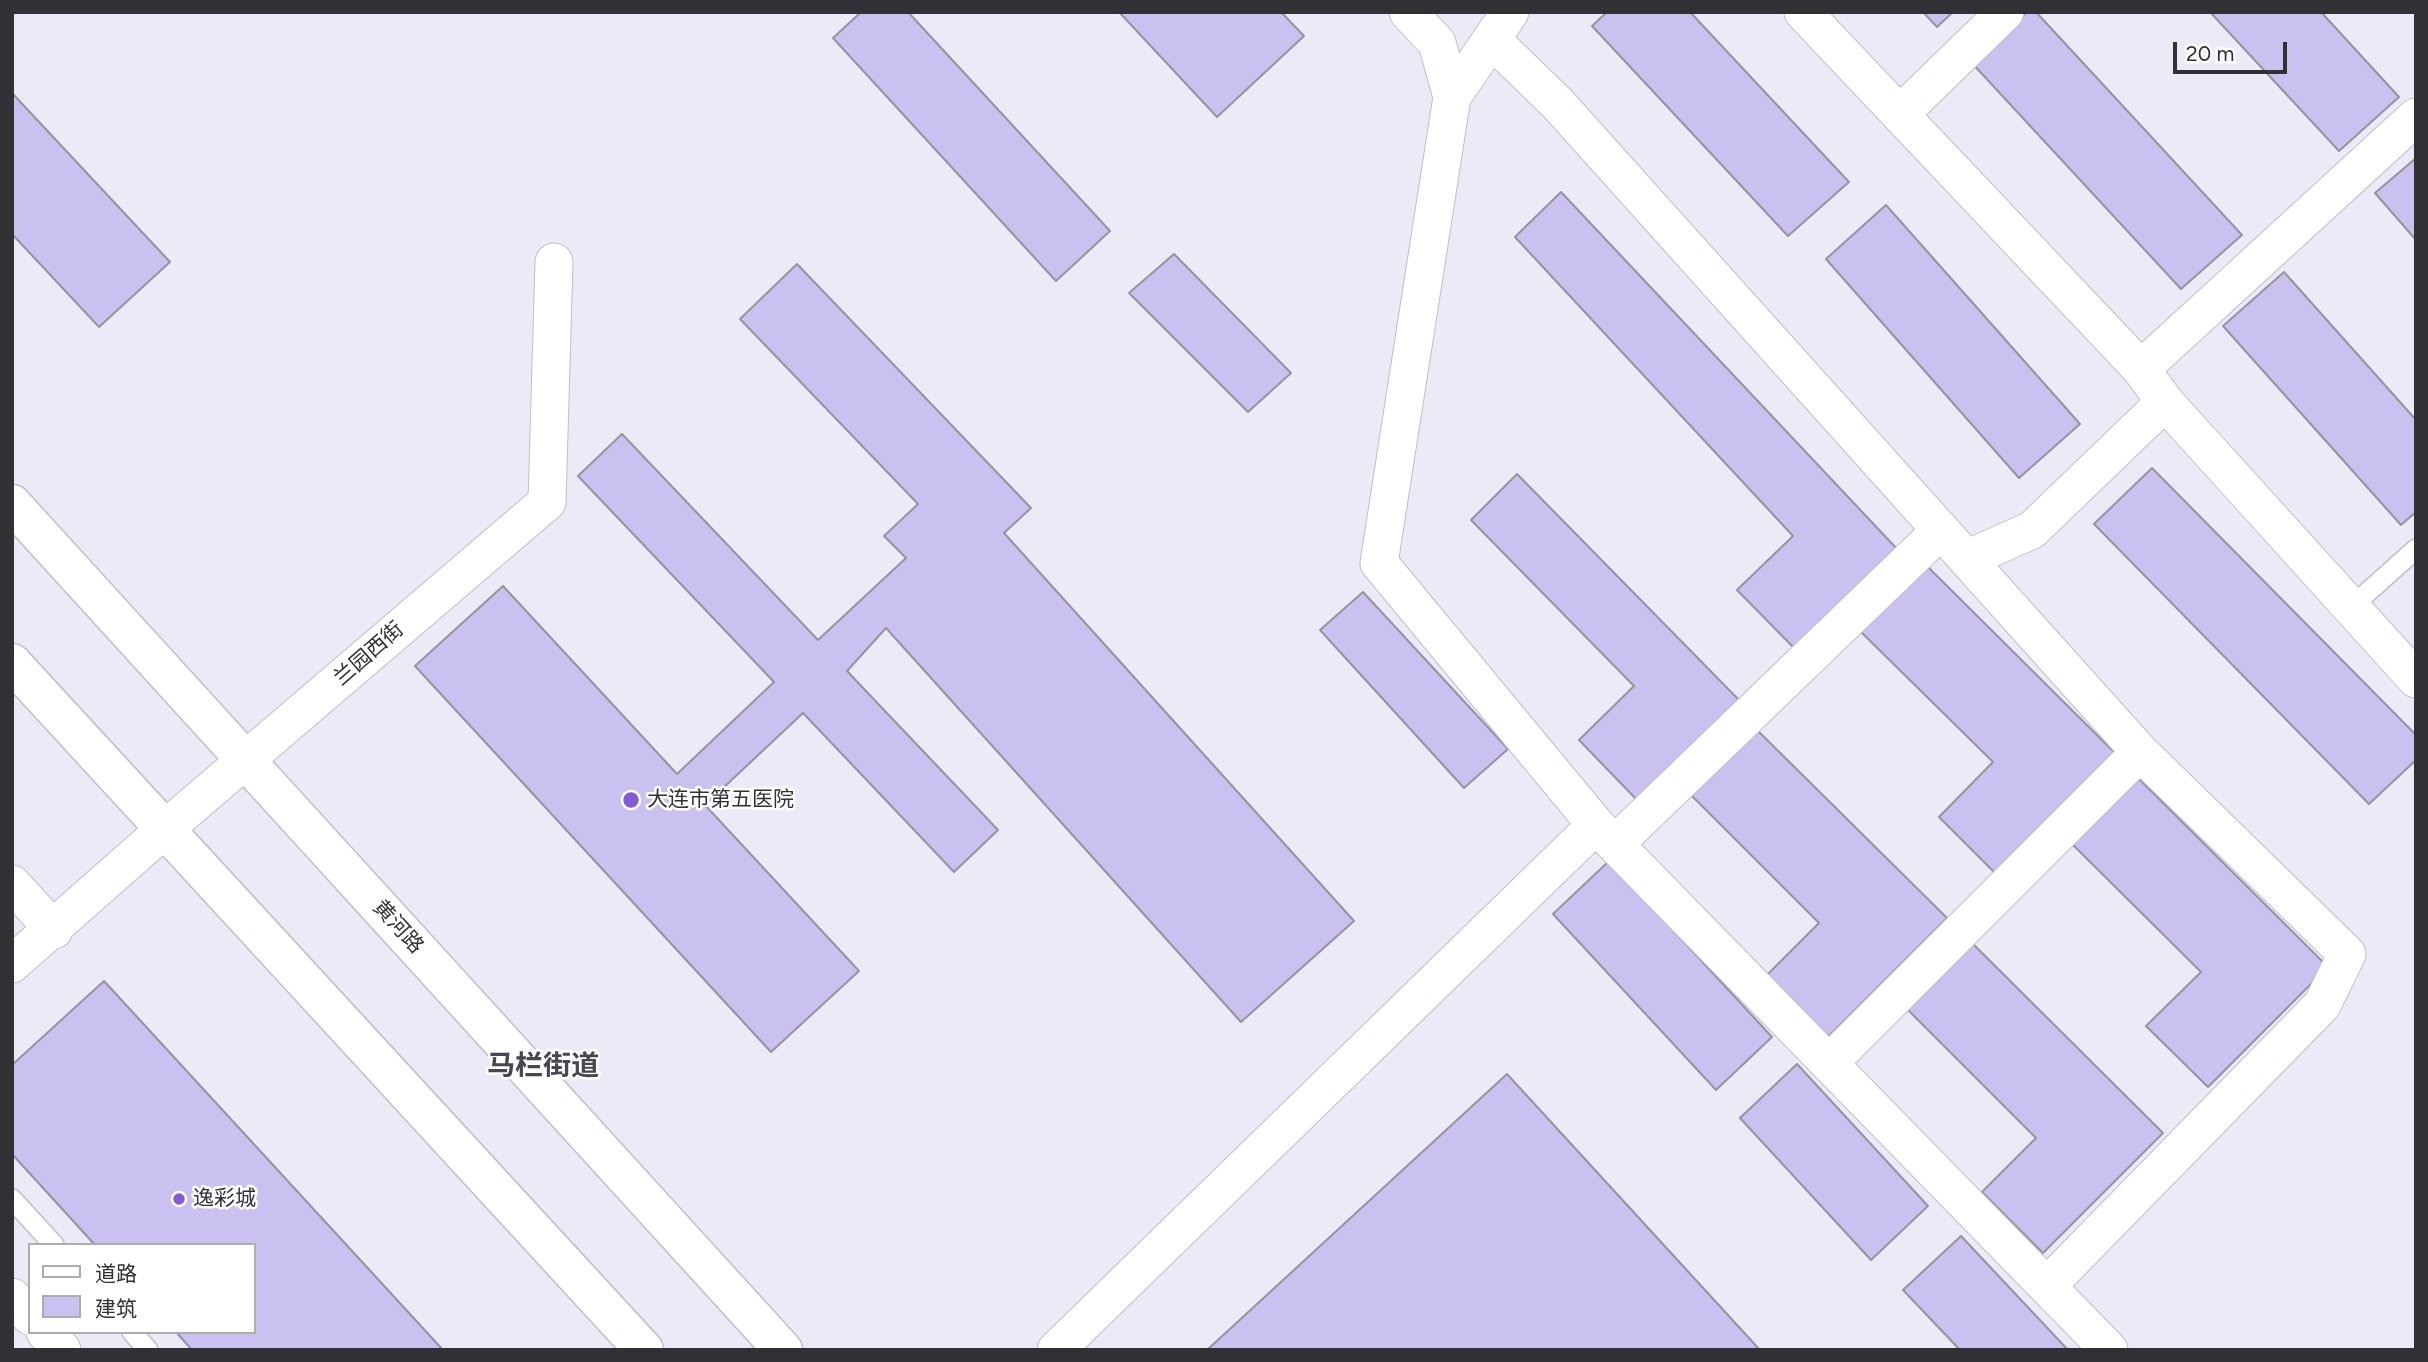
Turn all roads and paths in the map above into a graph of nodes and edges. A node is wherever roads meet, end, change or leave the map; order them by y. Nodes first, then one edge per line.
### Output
1 (1408, 12) edge
2 (1803, 12) edge
3 (2005, 12) edge
4 (1501, 26) edge
5 (1452, 97) junction
6 (1900, 114) junction
7 (2416, 117) edge
8 (554, 262) dead end
9 (2141, 369) junction
10 (2165, 402) junction
11 (12, 504) edge
12 (1941, 530) junction
13 (2416, 549) edge
14 (1969, 558) junction
15 (2351, 607) junction
16 (12, 663) edge
17 (2416, 679) edge
18 (2140, 752) junction
19 (246, 760) junction
20 (165, 829) junction
21 (1606, 835) junction
22 (12, 884) edge
23 (54, 930) junction
24 (12, 964) edge
25 (1829, 1063) junction
26 (12, 1199) edge
27 (52, 1243) edge
28 (2047, 1286) junction
29 (12, 1297) edge
30 (28, 1314) edge
31 (47, 1334) edge
32 (134, 1334) edge
33 (62, 1350) edge
34 (148, 1350) edge
35 (644, 1350) edge
36 (783, 1350) edge
37 (1056, 1350) edge
38 (2109, 1350) edge

1 - 5 street
2 - 6 street
3 - 6 street
4 - 5 street
4 - 12 street
5 - 21 street
6 - 9 street
7 - 9 street
8 - 19 street, 兰园西街
9 - 10 street
10 - 14 street
10 - 15 street
11 - 19 main road, 黄河路
12 - 14 street
12 - 21 street
13 - 15 lane
14 - 18 street
15 - 17 street
16 - 20 main road
18 - 25 street
18 - 28 street
19 - 20 street, 兰园西街
19 - 36 main road, 黄河路
20 - 23 street, 兰园西街
20 - 35 main road
21 - 25 street
21 - 37 street
22 - 23 street
23 - 24 street, 兰园西街
25 - 28 street
26 - 27 lane
28 - 38 street
29 - 30 street
31 - 33 street
32 - 34 lane

